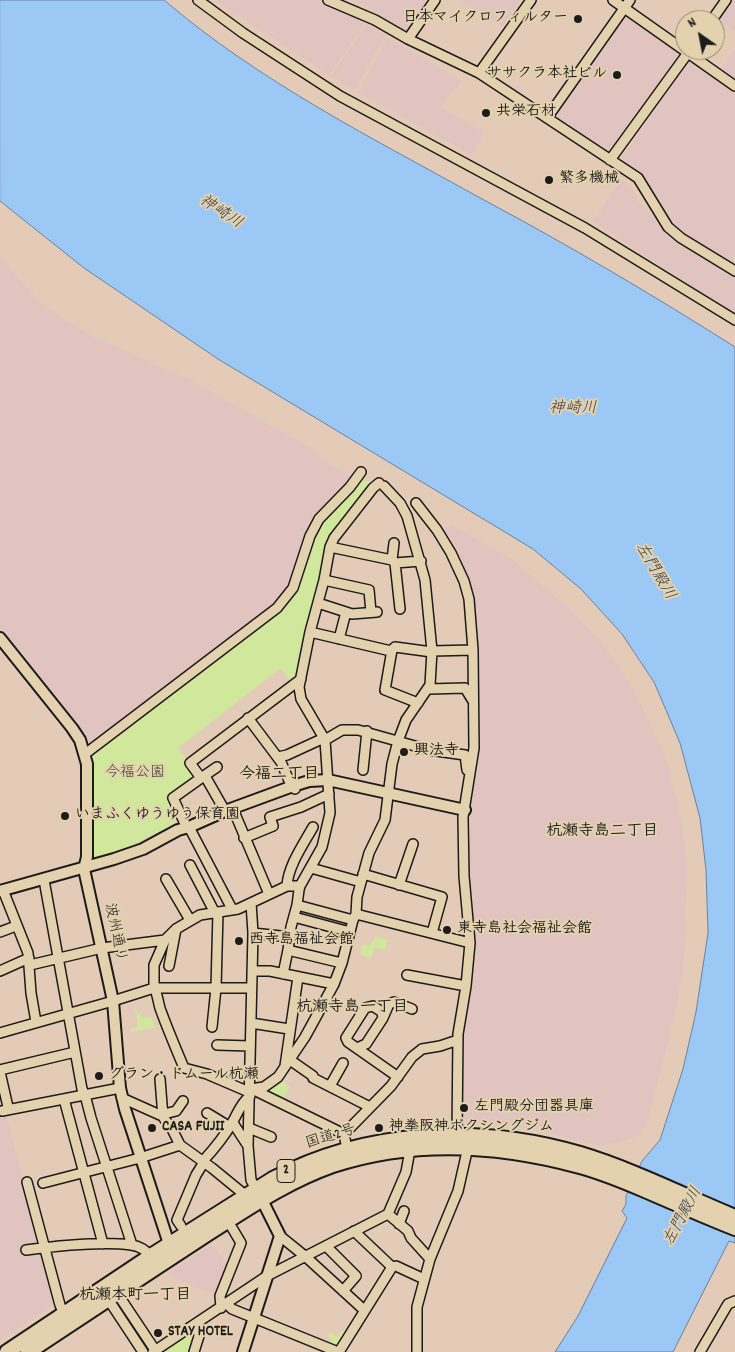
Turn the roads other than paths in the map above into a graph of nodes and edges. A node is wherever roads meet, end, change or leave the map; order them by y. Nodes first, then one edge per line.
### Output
1 (198, 0) edge
2 (435, 0) edge
3 (531, 0) edge
4 (612, 0) edge
5 (630, 0) edge
6 (331, 1) edge
7 (624, 8) junction
8 (408, 39) junction
9 (675, 42) edge
10 (682, 60) edge
11 (701, 60) edge
12 (479, 72) junction
13 (735, 86) edge
14 (547, 118) junction
15 (610, 160) junction
16 (733, 267) edge
17 (735, 320) edge
18 (360, 472) dead end
19 (416, 503) dead end
20 (394, 543) dead end
21 (330, 547) junction
22 (394, 561) junction
23 (421, 561) junction
24 (324, 580) junction
25 (318, 603) junction
26 (400, 609) dead end
27 (346, 612) junction
28 (310, 632) junction
29 (0, 638) edge
30 (339, 639) junction
31 (392, 650) junction
32 (474, 650) junction
33 (432, 652) junction
34 (300, 679) junction
35 (429, 689) junction
36 (474, 702) junction
37 (418, 703) junction
38 (248, 718) junction
39 (367, 731) junction
40 (324, 739) junction
41 (398, 741) junction
42 (474, 748) junction
43 (85, 754) junction
44 (464, 755) junction
45 (278, 757) junction
46 (217, 767) dead end
47 (363, 770) dead end
48 (203, 777) junction
49 (328, 780) junction
50 (469, 780) junction
51 (294, 788) junction
52 (329, 794) junction
53 (389, 794) junction
54 (229, 810) junction
55 (465, 810) junction
56 (312, 827) dead end
57 (188, 828) junction
58 (244, 838) junction
59 (414, 844) dead end
60 (190, 865) dead end
61 (311, 868) junction
62 (84, 869) junction
63 (362, 878) junction
64 (166, 879) dead end
65 (44, 880) junction
66 (399, 885) junction
67 (287, 886) junction
68 (300, 886) junction
69 (2, 891) edge
70 (268, 894) junction
71 (251, 903) junction
72 (298, 905) junction
73 (232, 909) junction
74 (217, 913) junction
75 (294, 917) junction
76 (354, 917) junction
77 (190, 920) junction
78 (16, 926) junction
79 (176, 929) junction
80 (0, 932) edge
81 (350, 932) junction
82 (253, 933) junction
83 (432, 933) junction
84 (290, 937) junction
85 (165, 940) junction
86 (470, 943) junction
87 (102, 948) junction
88 (288, 950) junction
89 (58, 957) junction
90 (29, 962) junction
91 (342, 963) junction
92 (169, 966) dead end
93 (0, 971) edge
94 (252, 971) junction
95 (283, 974) junction
96 (408, 975) dead end
97 (298, 977) junction
98 (334, 984) junction
99 (466, 986) junction
100 (154, 988) junction
101 (216, 988) junction
102 (251, 988) junction
103 (113, 1002) junction
104 (412, 1009) dead end
105 (68, 1013) junction
106 (383, 1018) junction
107 (36, 1022) junction
108 (251, 1023) junction
109 (212, 1028) dead end
110 (289, 1029) junction
111 (0, 1033) edge
112 (458, 1040) junction
113 (217, 1045) dead end
114 (250, 1046) junction
115 (357, 1048) junction
116 (75, 1052) junction
117 (290, 1060) junction
118 (343, 1063) dead end
119 (184, 1068) junction
120 (284, 1068) junction
121 (0, 1071) edge
122 (398, 1077) junction
123 (185, 1078) dead end
124 (160, 1079) dead end
125 (330, 1086) junction
126 (251, 1092) junction
127 (121, 1093) junction
128 (85, 1094) junction
129 (64, 1099) junction
130 (183, 1101) dead end
131 (370, 1107) junction
132 (207, 1113) dead end
133 (163, 1115) junction
134 (231, 1125) junction
135 (249, 1128) junction
136 (344, 1134) junction
137 (457, 1136) junction
138 (271, 1138) dead end
139 (180, 1145) junction
140 (248, 1146) junction
141 (468, 1147) junction
142 (347, 1149) junction
143 (410, 1150) junction
144 (140, 1158) junction
145 (204, 1161) junction
146 (106, 1167) junction
147 (609, 1170) junction
148 (83, 1173) junction
149 (28, 1182) dead end
150 (42, 1183) dead end
151 (255, 1194) junction
152 (404, 1211) dead end
153 (388, 1214) junction
154 (735, 1217) edge
155 (228, 1221) junction
156 (399, 1224) junction
157 (181, 1226) dead end
158 (735, 1228) edge
159 (354, 1231) junction
160 (280, 1236) junction
161 (103, 1244) junction
162 (132, 1245) junction
163 (326, 1246) junction
164 (44, 1248) junction
165 (173, 1249) junction
166 (26, 1250) dead end
167 (151, 1256) junction
168 (306, 1256) junction
169 (430, 1259) junction
170 (392, 1267) junction
171 (267, 1276) junction
172 (424, 1279) junction
173 (343, 1290) junction
174 (112, 1296) junction
175 (735, 1301) edge
176 (224, 1306) junction
177 (364, 1310) junction
178 (64, 1314) junction
179 (254, 1317) junction
180 (197, 1323) junction
181 (154, 1351) edge
182 (6, 1352) edge
183 (28, 1352) edge
184 (143, 1352) edge
185 (194, 1352) edge
186 (243, 1352) edge
187 (338, 1352) edge
188 (417, 1352) edge
189 (700, 1352) edge

1 - 17 street
2 - 8 street
3 - 12 street
4 - 7 street
5 - 7 street
6 - 8 street
7 - 9 street
7 - 14 street
8 - 12 street
10 - 15 street
11 - 13 street
12 - 14 street
14 - 15 street
15 - 16 street
18 - 43 street
19 - 32 street
20 - 22 street
21 - 22 street
21 - 23 street
21 - 24 street
22 - 23 street
22 - 26 street
23 - 33 street
24 - 25 street
24 - 27 street
25 - 27 street
25 - 28 street
27 - 30 street
28 - 30 street
28 - 34 street
29 - 43 street, 波州通り
30 - 31 street
31 - 33 street
31 - 37 street
32 - 33 street
32 - 36 street
33 - 35 street
34 - 38 street
34 - 40 street
35 - 36 street
35 - 37 street
36 - 42 street
37 - 41 street
38 - 45 street
38 - 48 street
39 - 40 street
39 - 41 street
39 - 47 street
40 - 45 street
40 - 49 street
41 - 44 street
41 - 53 street
42 - 44 street
42 - 50 street
43 - 62 street, 波州通り
44 - 50 street
45 - 51 street
46 - 48 street
48 - 54 street
48 - 57 street
49 - 51 street
49 - 52 street
49 - 53 street
50 - 55 street
51 - 54 street
52 - 58 street
52 - 61 street
53 - 55 street
53 - 63 street
54 - 57 street
54 - 58 street
55 - 86 street
56 - 67 street
57 - 62 street
57 - 73 street
58 - 70 street
59 - 66 street
60 - 74 street
61 - 63 street
61 - 68 street
62 - 65 street
62 - 87 street, 波州通り
63 - 66 street
63 - 76 street
64 - 77 street
65 - 69 street
65 - 89 street
66 - 83 street
67 - 68 street
67 - 70 street
68 - 72 street
69 - 78 street
70 - 71 street
71 - 73 street
71 - 82 street
72 - 75 street
72 - 76 street
73 - 74 street
74 - 77 street
74 - 101 street
75 - 81 street
75 - 84 street
76 - 81 street
76 - 83 street
77 - 79 street
78 - 80 street
78 - 90 street
79 - 85 street
79 - 92 street
81 - 91 street
82 - 84 street
82 - 94 street
83 - 86 street
84 - 88 street
85 - 87 street
85 - 100 street
86 - 99 street
87 - 89 street
87 - 103 street, 波州通り
88 - 91 street
88 - 95 street
89 - 90 street
89 - 105 street
90 - 93 street
90 - 107 street
91 - 98 street
94 - 95 street
94 - 102 street
95 - 97 street
96 - 99 street
97 - 98 street
97 - 110 street
98 - 117 street
99 - 112 street
100 - 101 street
100 - 103 street
100 - 119 street
101 - 102 street
101 - 109 street
102 - 108 street
103 - 105 street
103 - 127 street, 波州通り
104 - 106 street
105 - 107 street
105 - 116 street
106 - 115 street
106 - 115 street
107 - 111 street
108 - 110 street
108 - 114 street
110 - 120 street
112 - 122 street
112 - 137 street
113 - 114 street
114 - 126 street
115 - 122 street
116 - 121 street
116 - 128 street
117 - 120 street
117 - 125 street
118 - 125 street
119 - 123 street
119 - 126 street
120 - 126 street
121 - 129 street
122 - 131 street
124 - 133 street
125 - 131 street
126 - 134 street
126 - 135 street
126 - 136 street
127 - 128 street
127 - 133 street
127 - 144 street, 波州通り
128 - 129 street
128 - 146 street
129 - 148 street
130 - 133 street
131 - 136 street
132 - 134 street
133 - 139 street
134 - 140 street
134 - 145 street
135 - 138 street
135 - 140 street
136 - 142 street
137 - 142 highway, 国道2号 / 2
137 - 147 highway, 国道2号 / 2
139 - 144 street
139 - 145 street
140 - 151 street
141 - 143 highway, 国道2号 / 2
141 - 147 highway, 国道2号 / 2
141 - 169 street
142 - 151 highway, 国道2号 / 2
143 - 151 highway, 国道2号 / 2
143 - 153 street
144 - 146 street
144 - 165 street, 波州通り
145 - 151 street
145 - 157 street
146 - 148 street
146 - 162 street
147 - 154 highway, 国道2号 / 2
147 - 158 highway, 国道2号 / 2
148 - 150 street
148 - 161 street
149 - 164 street
151 - 155 highway, 国道2号 / 2
151 - 160 street
151 - 165 highway, 国道2号 / 2
152 - 156 street
153 - 156 street
153 - 159 street
155 - 165 highway, 国道2号 / 2
155 - 176 street
156 - 169 street
159 - 163 street
159 - 170 street
160 - 168 street
160 - 171 street
161 - 162 street
161 - 164 street
162 - 167 street
163 - 168 street
163 - 173 street
164 - 166 street
164 - 178 street
165 - 167 highway, 国道2号 / 2
165 - 174 highway, 国道2号 / 2
167 - 178 highway, 国道2号 / 2
168 - 171 street
168 - 173 street
169 - 172 street
170 - 172 street
170 - 177 street
171 - 176 street
171 - 179 street
172 - 188 street
173 - 177 street
174 - 181 street
174 - 183 highway, 国道2号 / 2
174 - 184 street
175 - 189 street
176 - 179 street
176 - 180 street
177 - 187 street
178 - 182 highway, 国道2号 / 2
179 - 186 street
179 - 187 street
180 - 181 street
180 - 185 street

